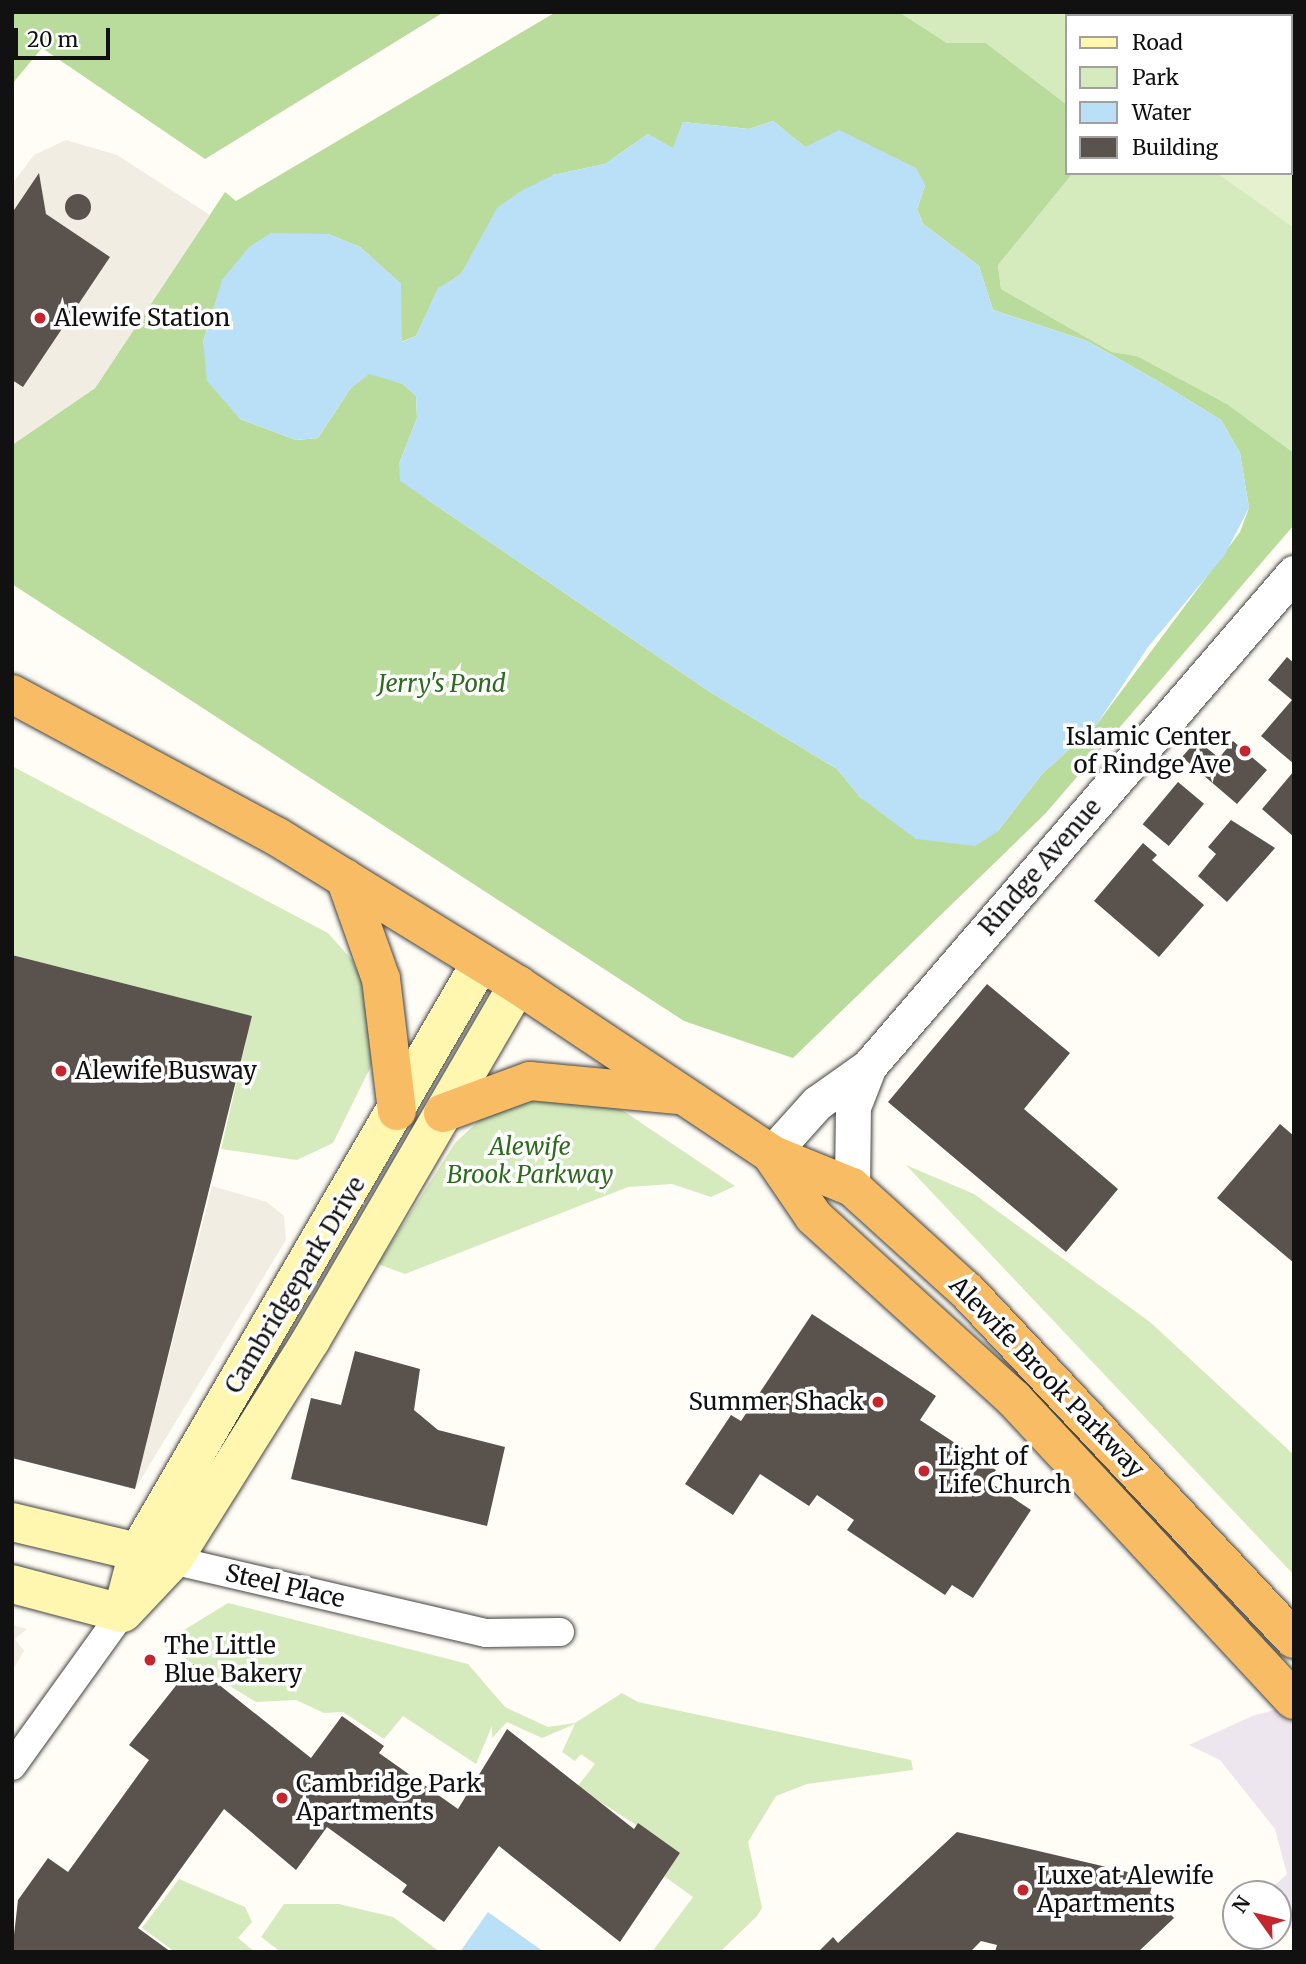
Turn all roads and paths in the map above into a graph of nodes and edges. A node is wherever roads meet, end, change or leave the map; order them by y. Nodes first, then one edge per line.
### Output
1 (1294, 573) edge
2 (12, 694) edge
3 (345, 878) junction
4 (481, 962) junction
5 (518, 985) junction
6 (869, 1066) junction
7 (683, 1095) junction
8 (397, 1111) junction
9 (443, 1113) junction
10 (771, 1154) junction
11 (852, 1187) junction
12 (12, 1522) edge
13 (155, 1556) junction
14 (12, 1584) edge
15 (122, 1613) junction
16 (560, 1632) dead end
17 (1294, 1639) edge
18 (1288, 1694) edge
19 (12, 1766) edge

1 - 6 street, Rindge Avenue
2 - 3 highway, Alewife Brook Parkway
3 - 4 highway, Alewife Brook Parkway
3 - 8 highway
4 - 5 highway, Alewife Brook Parkway
4 - 8 main road, Cambridgepark Drive
5 - 7 highway, Alewife Brook Parkway
5 - 9 main road, Cambridgepark Drive
6 - 10 street, Rindge Avenue
6 - 11 street, Rindge Avenue
7 - 9 highway
7 - 10 highway, Alewife Brook Parkway
8 - 13 main road, Cambridgepark Drive
9 - 13 main road, Cambridgepark Drive
10 - 11 highway, Alewife Brook Parkway
10 - 18 highway, Alewife Brook Parkway
11 - 17 highway, Alewife Brook Parkway
12 - 13 main road, Steel Place
13 - 15 main road, Cambridgepark Drive
13 - 16 street, Steel Place
14 - 15 main road
15 - 19 street, Cambridgepark Drive

